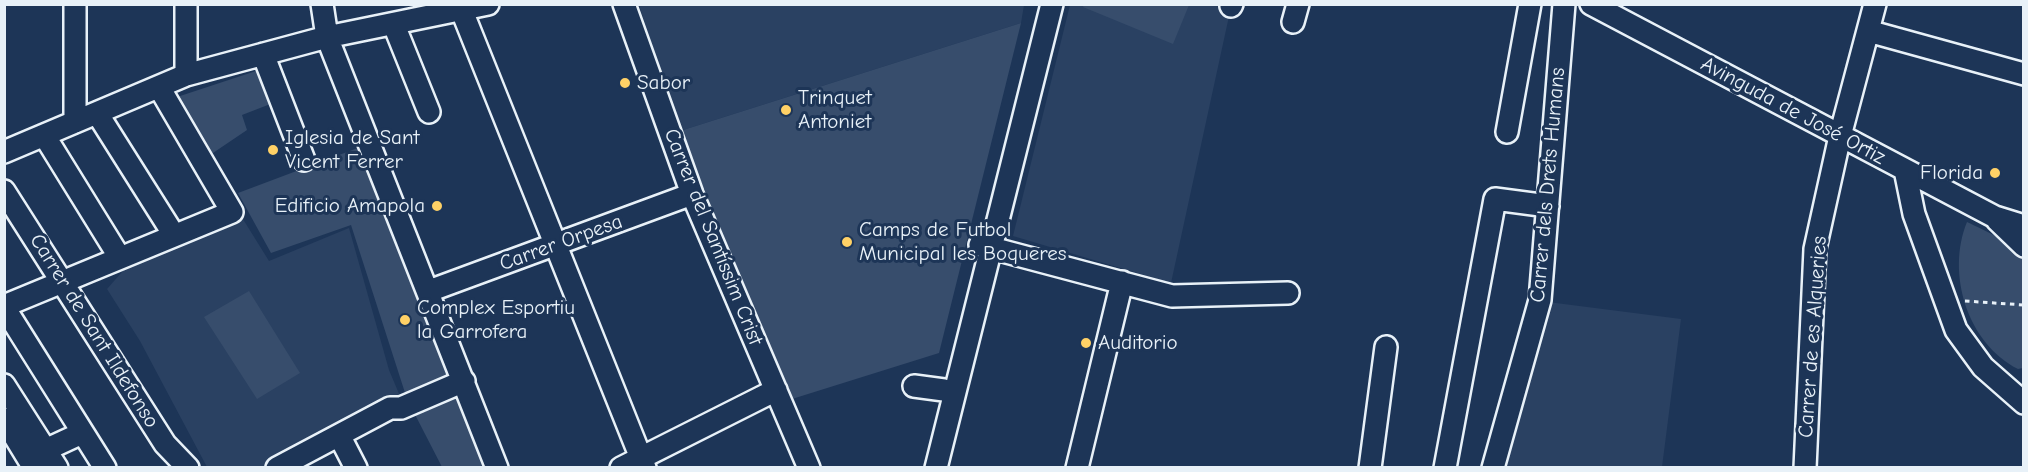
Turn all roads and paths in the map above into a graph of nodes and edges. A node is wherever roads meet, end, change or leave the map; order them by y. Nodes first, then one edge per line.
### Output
1 (75, 4) edge
2 (186, 4) edge
3 (322, 4) edge
4 (488, 4) edge
5 (624, 4) edge
6 (1040, 4) edge
7 (1052, 4) edge
8 (1530, 4) edge
9 (1564, 4) edge
10 (1591, 4) edge
11 (1875, 4) edge
12 (462, 8) edge
13 (394, 25) junction
14 (1868, 32) junction
15 (327, 37) junction
16 (263, 54) junction
17 (2024, 74) edge
18 (186, 75) junction
19 (159, 87) junction
20 (429, 112) dead end
21 (97, 113) junction
22 (75, 122) junction
23 (1507, 132) dead end
24 (44, 135) junction
25 (1840, 136) junction
26 (4, 153) edge
27 (304, 159) dead end
28 (1905, 170) junction
29 (4, 191) edge
30 (692, 194) junction
31 (1548, 206) junction
32 (1995, 218) junction
33 (2022, 223) edge
34 (169, 226) junction
35 (555, 244) junction
36 (2024, 246) edge
37 (986, 247) junction
38 (120, 258) junction
39 (62, 281) junction
40 (1122, 282) junction
41 (429, 291) junction
42 (1288, 293) dead end
43 (1945, 300) junction
44 (2024, 305) edge
45 (4, 306) edge
46 (1386, 347) dead end
47 (464, 381) junction
48 (4, 384) edge
49 (914, 386) dead end
50 (776, 390) junction
51 (944, 390) junction
52 (2024, 404) edge
53 (4, 419) edge
54 (82, 434) junction
55 (339, 435) junction
56 (42, 461) edge
57 (643, 462) edge
58 (105, 468) edge
59 (188, 468) edge
60 (277, 468) edge
61 (356, 468) edge
62 (497, 468) edge
63 (621, 468) edge
64 (809, 468) edge
65 (924, 468) edge
66 (936, 468) edge
67 (1077, 468) edge
68 (1370, 468) edge
69 (1445, 468) edge
70 (1493, 468) edge
71 (1805, 468) edge

1 - 22 street
2 - 18 street
3 - 15 street
4 - 12 street
5 - 30 street, Carrer del Santíssim Crist
6 - 37 street
7 - 37 street
8 - 23 street
9 - 31 street, Carrer dels Drets Humans
10 - 25 street, Avinguda de José Ortiz
11 - 14 street, Carrer de es Alqueries
12 - 13 street
12 - 35 street
13 - 15 street
13 - 20 street
14 - 17 street
14 - 25 street, Carrer de es Alqueries
15 - 16 street
15 - 41 street
16 - 18 street
16 - 27 street
18 - 19 street
19 - 21 street
19 - 34 street
21 - 22 street
21 - 34 street
22 - 24 street
24 - 26 street
24 - 38 street
25 - 28 street, Avinguda de José Ortiz
25 - 71 street, Carrer de es Alqueries
28 - 32 street, Avinguda de José Ortiz
28 - 43 street
29 - 39 street, Carrer de Sant Ildefonso
30 - 35 street, Carrer Orpesa
30 - 50 street, Carrer del Santíssim Crist
31 - 69 street
31 - 70 street, Carrer dels Drets Humans
32 - 33 street, Avinguda de José Ortiz
32 - 36 street, Avinguda de José Ortiz
34 - 38 street
35 - 41 street, Carrer Orpesa
35 - 57 street
37 - 40 street
37 - 51 street
37 - 66 street
38 - 39 street
39 - 45 street
39 - 59 street, Carrer de Sant Ildefonso
40 - 42 street
40 - 67 street
41 - 47 street
43 - 44 path
43 - 52 street
45 - 54 street
46 - 68 street
47 - 55 street
47 - 62 street
48 - 56 street
49 - 51 street
50 - 57 street
50 - 64 street, Carrer del Santíssim Crist
51 - 65 street
53 - 56 street
54 - 56 street
54 - 58 street
55 - 60 street
55 - 61 street
57 - 63 street

